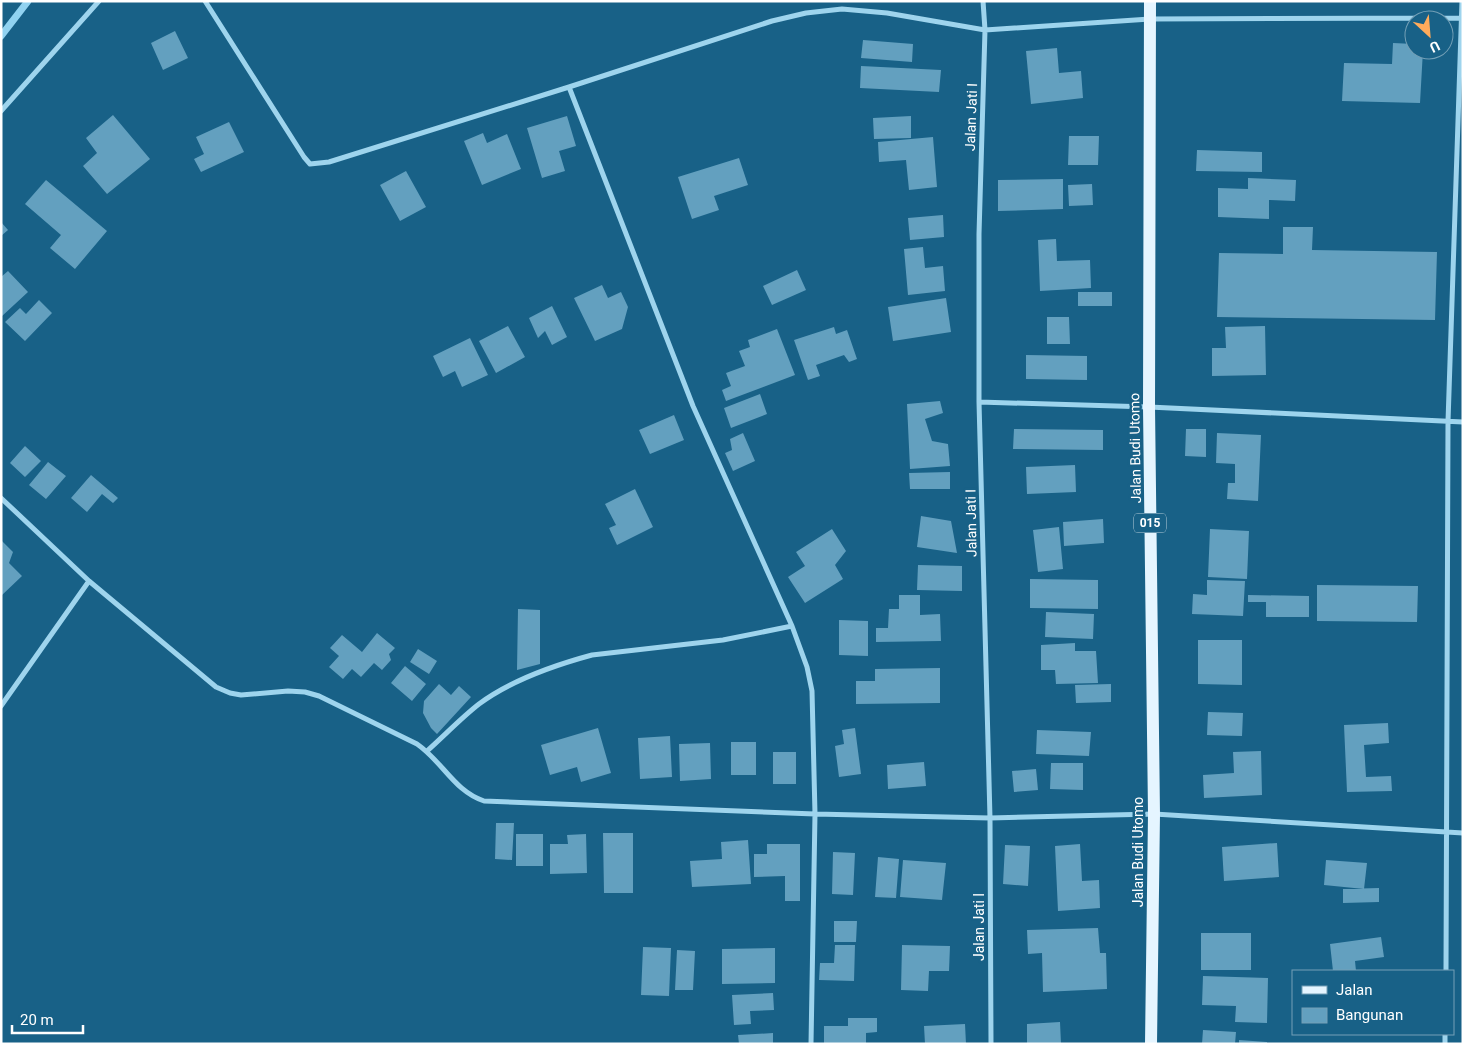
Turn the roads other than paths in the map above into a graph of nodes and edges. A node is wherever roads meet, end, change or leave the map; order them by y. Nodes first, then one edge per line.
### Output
1 (99, 1) edge
2 (206, 1) edge
3 (983, 1) edge
4 (1150, 1) edge
5 (1462, 1) edge
6 (1462, 18) edge
7 (1150, 19) junction
8 (985, 30) junction
9 (569, 87) junction
10 (1, 111) edge
11 (980, 402) junction
12 (1149, 407) junction
13 (1448, 422) junction
14 (1463, 422) edge
15 (1, 498) edge
16 (89, 581) junction
17 (792, 626) junction
18 (1, 706) edge
19 (427, 751) junction
20 (816, 814) junction
21 (1154, 814) junction
22 (990, 818) junction
23 (1446, 833) junction
24 (1463, 833) edge
25 (1446, 970) edge
26 (811, 1044) edge
27 (991, 1044) edge
28 (1151, 1044) edge

1 - 10 street
2 - 9 street
3 - 8 street, Jalan Jati I
4 - 7 main road, Jalan Budi Utomo / 015
5 - 6 street
6 - 7 street
6 - 13 street
7 - 8 street
7 - 12 main road, Jalan Budi Utomo / 015
8 - 9 street
8 - 11 street, Jalan Jati I
9 - 17 street
11 - 12 street
11 - 22 street, Jalan Jati I
12 - 13 street
12 - 21 main road, Jalan Budi Utomo / 015
13 - 14 street
13 - 23 street
15 - 16 street
16 - 18 street
16 - 19 street
17 - 19 street
17 - 20 street
19 - 20 street
20 - 22 street
20 - 26 street
21 - 22 street
21 - 23 street
21 - 28 main road, Jalan Budi Utomo / 015
22 - 27 street, Jalan Jati I
23 - 24 street
23 - 25 street

